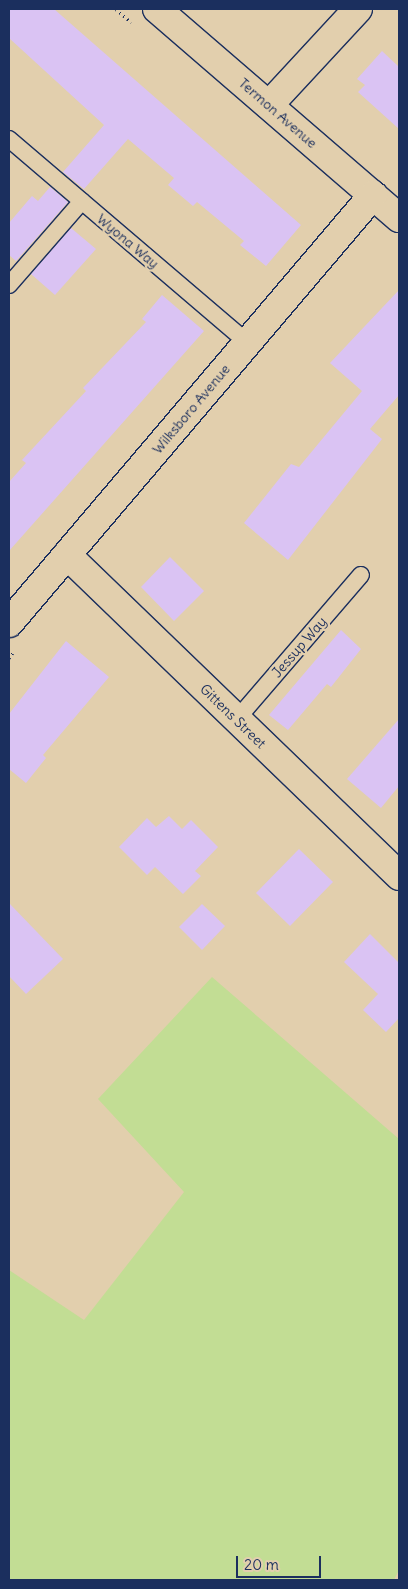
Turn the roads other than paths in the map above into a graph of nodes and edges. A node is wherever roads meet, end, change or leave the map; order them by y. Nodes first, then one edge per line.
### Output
1 (157, 9) edge
2 (358, 9) edge
3 (269, 105) junction
4 (9, 139) edge
5 (373, 195) junction
6 (82, 201) junction
7 (399, 218) edge
8 (9, 285) edge
9 (248, 342) junction
10 (67, 555) junction
11 (361, 575) dead end
12 (9, 623) edge
13 (237, 720) junction
14 (397, 870) edge

1 - 3 street, Termon Avenue
2 - 3 street
3 - 5 street, Termon Avenue
4 - 6 lane, Wyona Way
5 - 7 street, Termon Avenue
5 - 9 street, Wilksboro Avenue
6 - 8 lane
6 - 9 lane, Wyona Way
9 - 10 street, Wilksboro Avenue
10 - 12 street, Wilksboro Avenue
10 - 13 street, Gittens Street
11 - 13 lane, Jessup Way
13 - 14 street, Gittens Street

